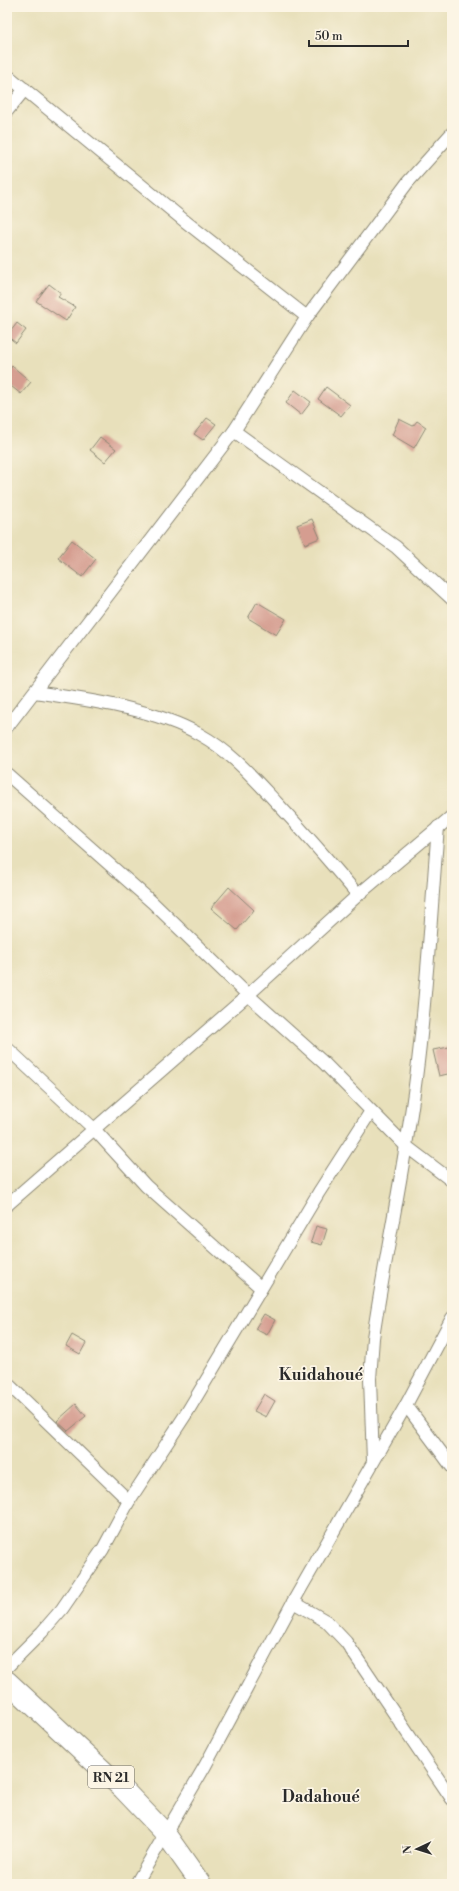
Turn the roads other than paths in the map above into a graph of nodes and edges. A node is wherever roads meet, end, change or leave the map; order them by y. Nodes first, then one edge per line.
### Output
1 (7, 75) edge
2 (25, 89) junction
3 (7, 111) edge
4 (452, 133) edge
5 (307, 317) junction
6 (234, 431) junction
7 (452, 599) edge
8 (35, 692) junction
9 (8, 723) edge
10 (7, 774) edge
11 (452, 816) edge
12 (438, 827) junction
13 (358, 895) junction
14 (248, 995) junction
15 (7, 1048) edge
16 (371, 1111) junction
17 (94, 1129) junction
18 (406, 1146) junction
19 (452, 1181) edge
20 (7, 1205) edge
21 (261, 1288) junction
22 (452, 1318) edge
23 (7, 1383) edge
24 (406, 1405) junction
25 (373, 1461) junction
26 (452, 1467) edge
27 (129, 1501) junction
28 (293, 1602) junction
29 (7, 1667) edge
30 (7, 1681) edge
31 (452, 1799) edge
32 (165, 1833) junction
33 (136, 1884) edge
34 (201, 1884) edge

1 - 2 street
2 - 3 street
2 - 5 street
4 - 5 street
5 - 6 street
6 - 7 street
6 - 8 street
8 - 9 street
8 - 13 street
10 - 14 street
11 - 12 street
12 - 13 street
12 - 18 street
13 - 14 street
14 - 16 street
14 - 17 street
15 - 17 street
16 - 18 street
16 - 21 street
17 - 20 street
17 - 21 street
18 - 19 street
18 - 25 street
21 - 27 street
22 - 24 street
23 - 27 street
24 - 25 street
24 - 26 street
25 - 28 street
27 - 29 street
28 - 31 street
28 - 32 street
30 - 32 main road, RN 21
32 - 33 street
32 - 34 main road, RN 21

